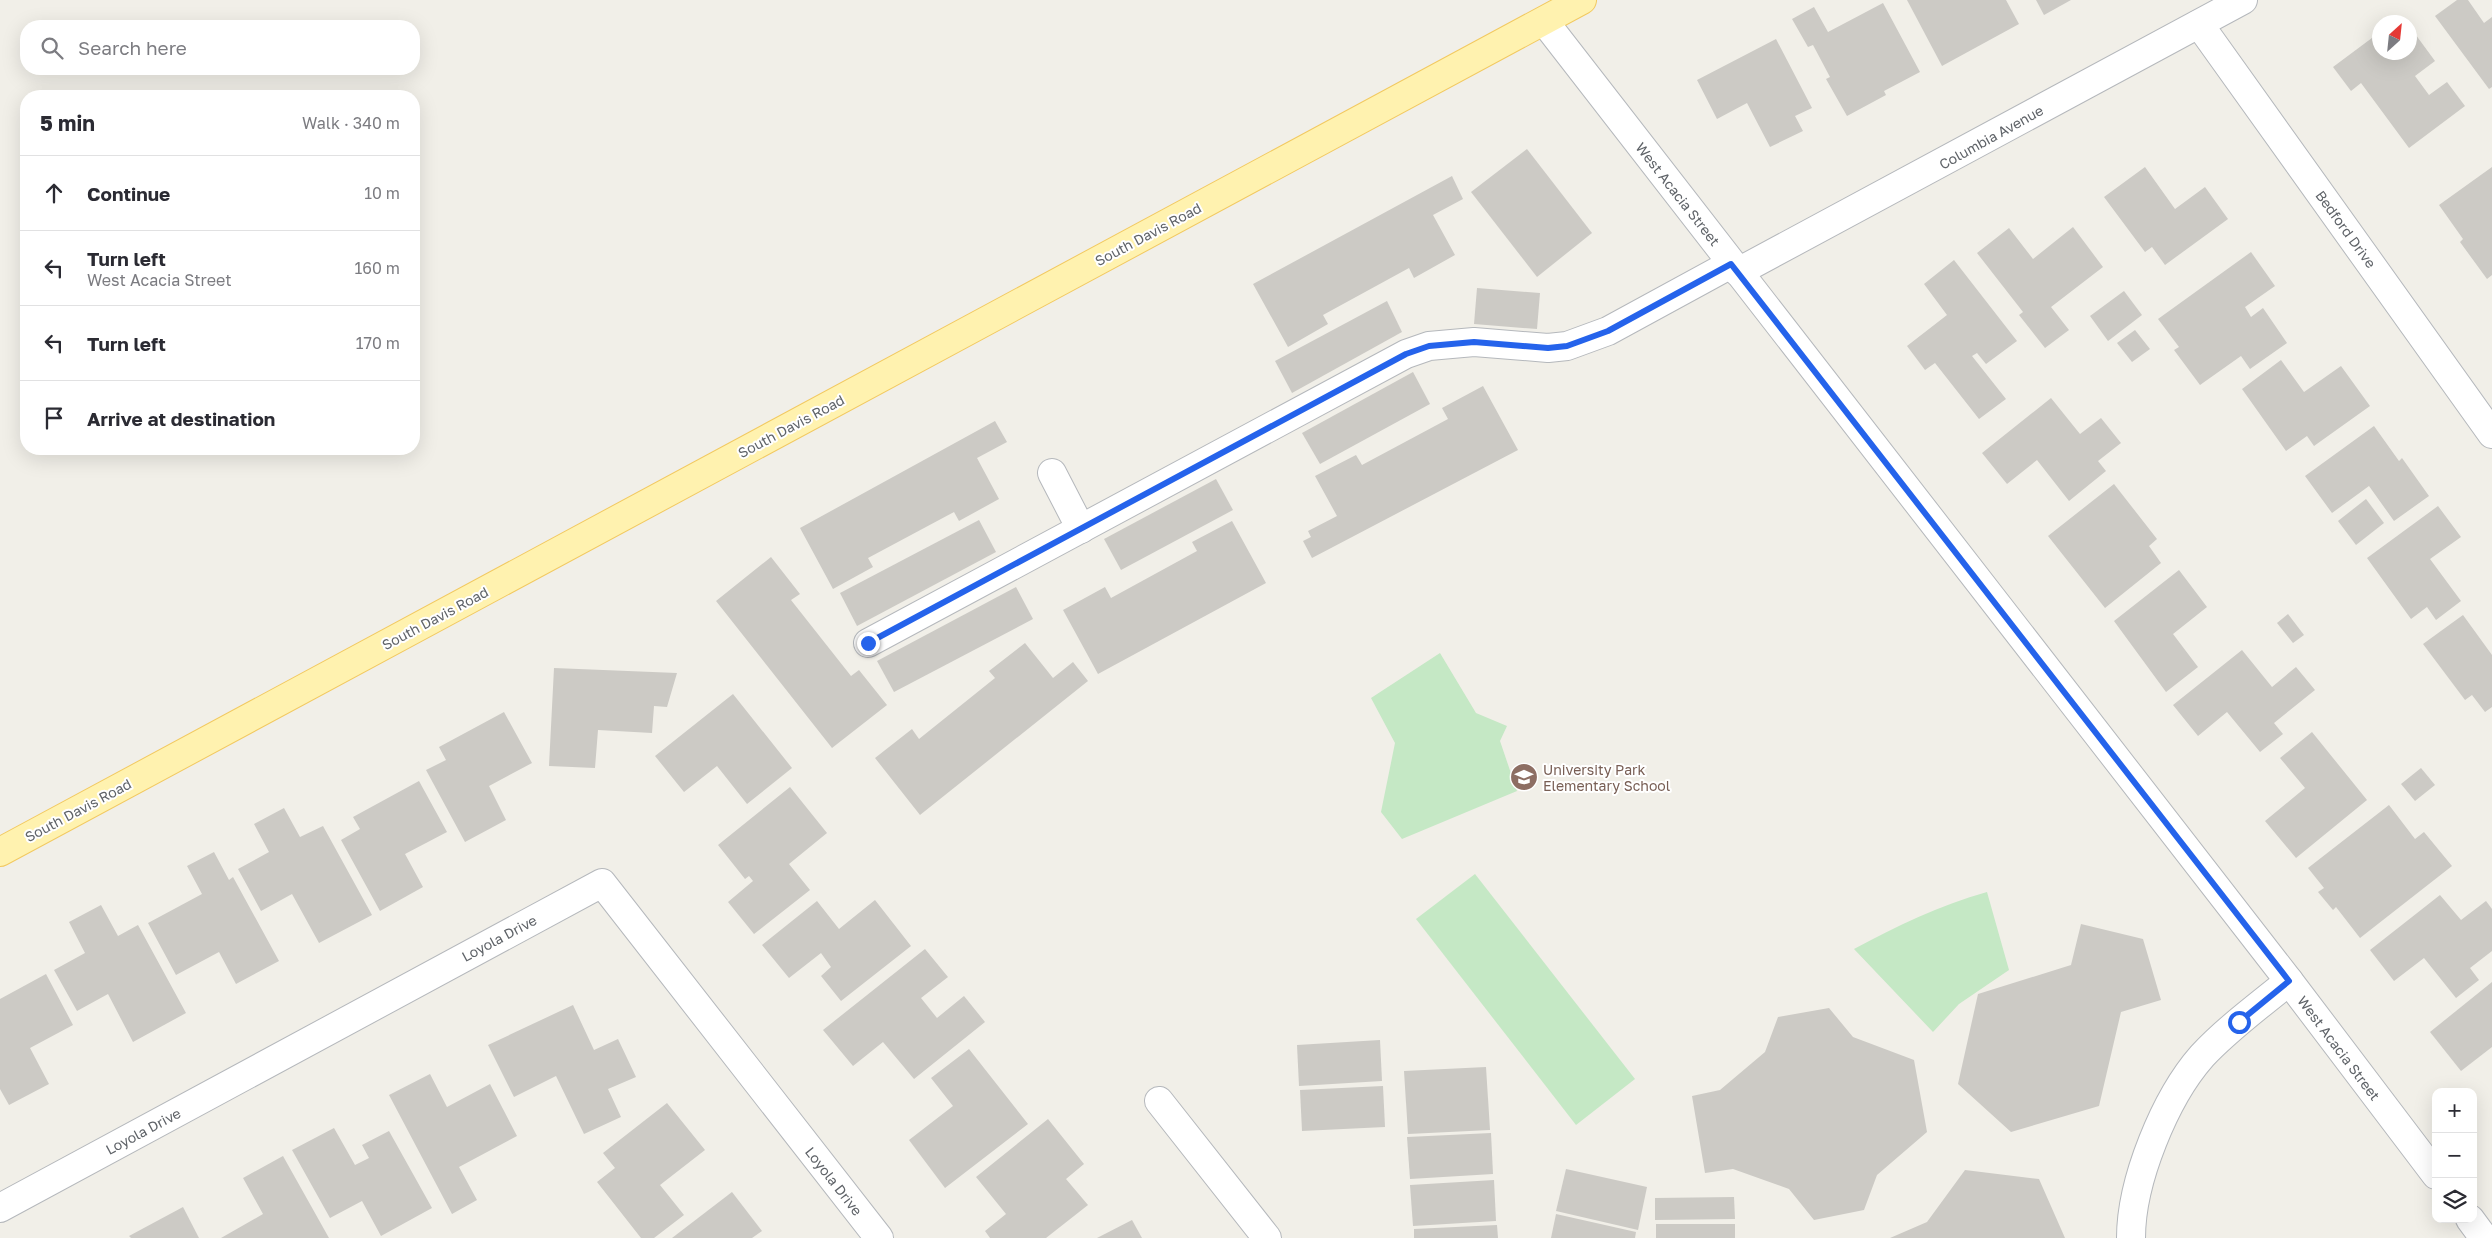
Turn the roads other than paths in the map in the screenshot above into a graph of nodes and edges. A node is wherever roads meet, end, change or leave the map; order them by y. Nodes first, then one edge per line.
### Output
1 (1582, 0) edge
2 (2243, 0) edge
3 (1544, 20) junction
4 (2199, 24) junction
5 (1735, 268) junction
6 (2492, 434) edge
7 (1052, 473) dead end
8 (1081, 528) junction
9 (868, 643) dead end
10 (0, 852) edge
11 (2289, 981) junction
12 (1159, 1101) dead end
13 (2432, 1170) edge
14 (0, 1208) edge
15 (2473, 1223) edge
16 (878, 1238) edge
17 (1267, 1238) edge
18 (2132, 1238) edge
19 (2484, 1238) edge

1 - 3 main road, South Davis Road
2 - 4 street, Columbia Avenue
3 - 5 street, West Acacia Street
3 - 10 main road, South Davis Road
4 - 5 street, Columbia Avenue
4 - 6 street, Bedford Drive
5 - 8 street, Columbia Avenue
5 - 11 street, West Acacia Street
7 - 8 street
8 - 9 street, Columbia Avenue
11 - 13 street, West Acacia Street
11 - 18 street
12 - 17 street
14 - 16 street, Loyola Drive
15 - 19 street

